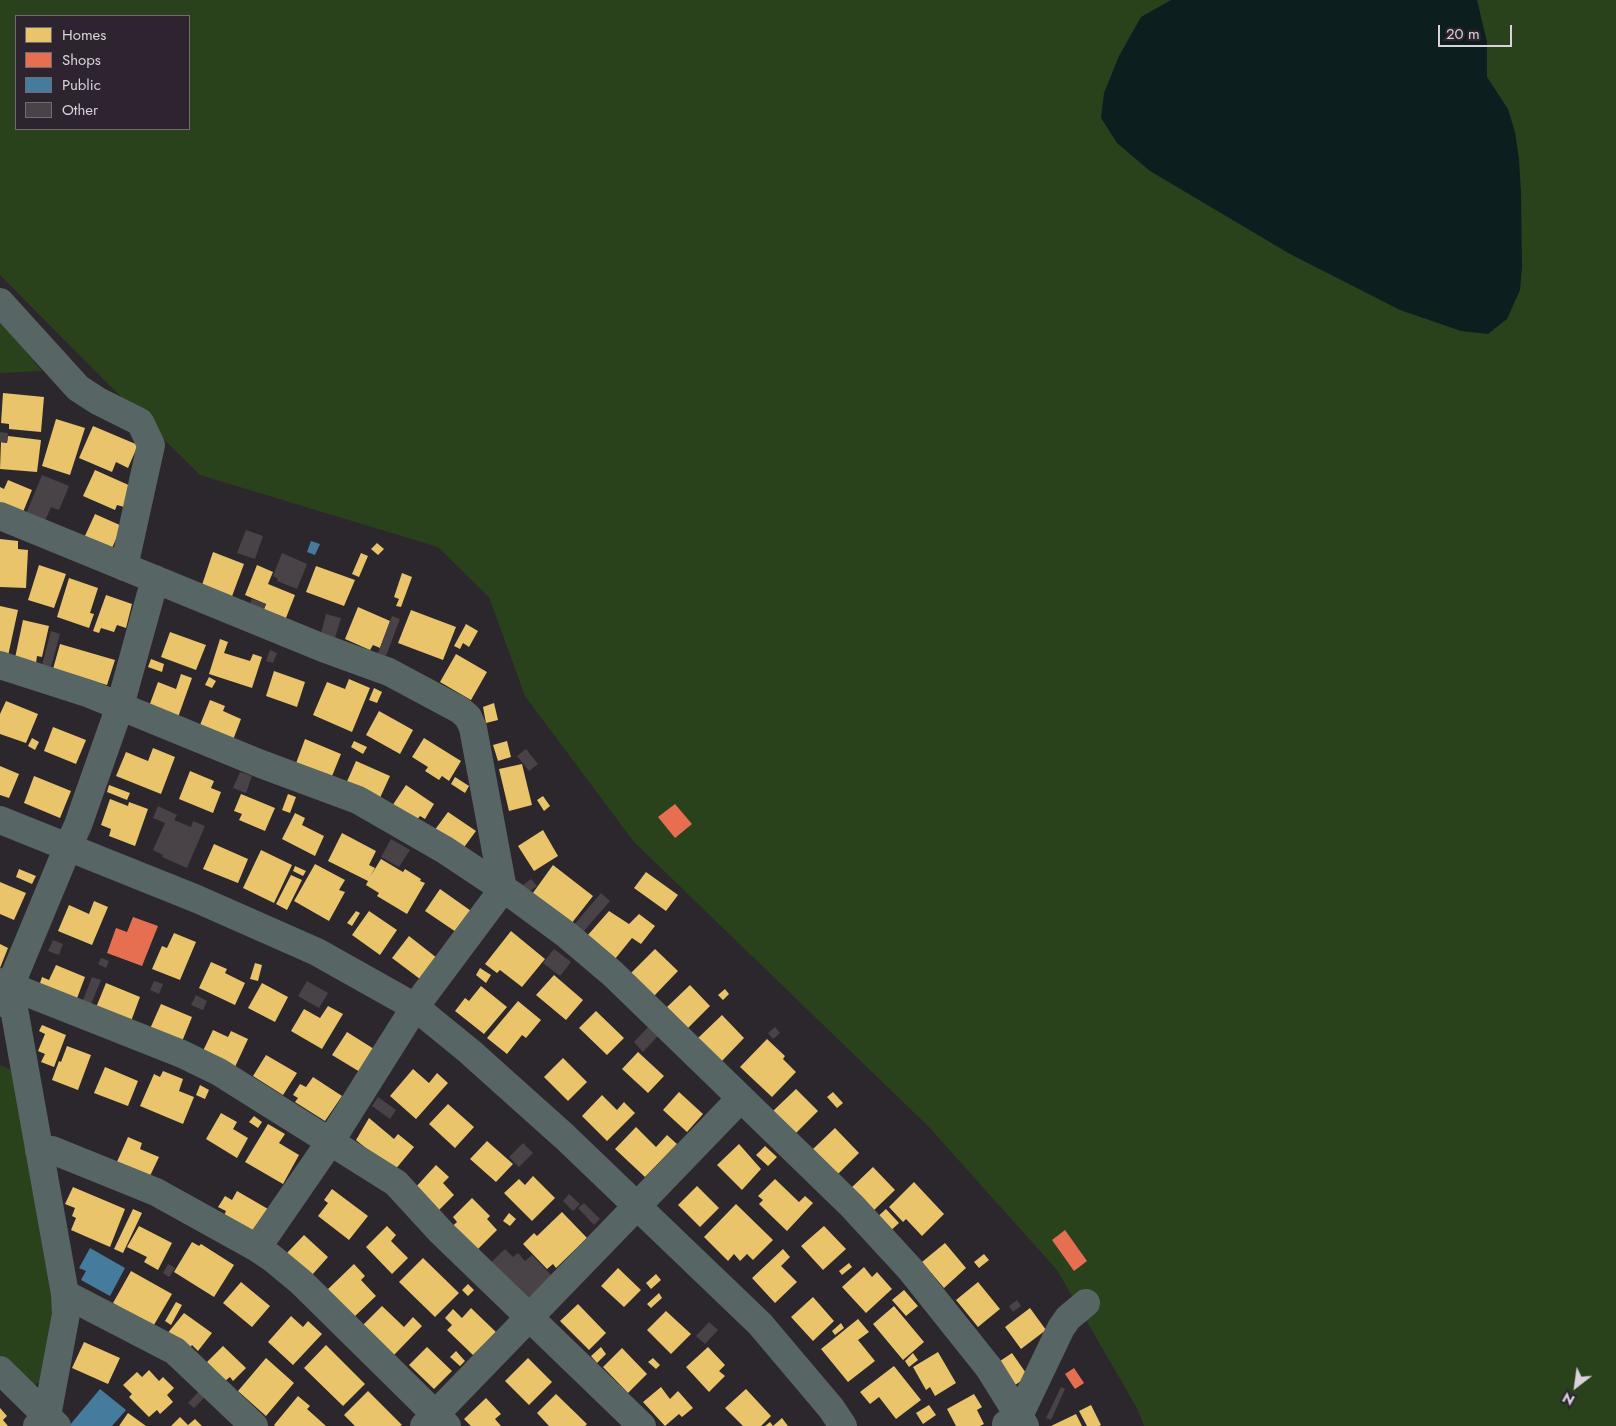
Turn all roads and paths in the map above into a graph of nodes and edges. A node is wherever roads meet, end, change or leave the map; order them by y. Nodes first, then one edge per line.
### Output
1 (0, 302) edge
2 (0, 516) edge
3 (124, 567) junction
4 (155, 579) junction
5 (0, 666) edge
6 (120, 706) junction
7 (0, 820) edge
8 (68, 848) junction
9 (503, 889) junction
10 (3, 992) edge
11 (415, 1007) junction
12 (741, 1098) junction
13 (330, 1142) junction
14 (39, 1150) junction
15 (637, 1206) junction
16 (257, 1248) junction
17 (65, 1294) junction
18 (1086, 1303) dead end
19 (530, 1317) junction
20 (0, 1370) edge
21 (435, 1422) edge
22 (47, 1423) edge
23 (1015, 1423) edge
24 (254, 1426) edge
25 (642, 1426) edge
26 (843, 1426) edge

1 - 3 street
2 - 3 street
3 - 4 street
4 - 6 street
4 - 9 street
5 - 6 street
6 - 8 street
6 - 9 street
7 - 8 street
8 - 10 street
8 - 11 street
9 - 11 street
9 - 12 street
10 - 13 street
10 - 14 street
11 - 13 street
11 - 15 street
12 - 15 street
12 - 23 street
13 - 16 street
13 - 19 street
14 - 16 street
14 - 17 street
15 - 19 street
15 - 26 street
16 - 21 street
17 - 22 street
17 - 24 street
18 - 23 street
19 - 21 street
19 - 25 street
20 - 22 street

